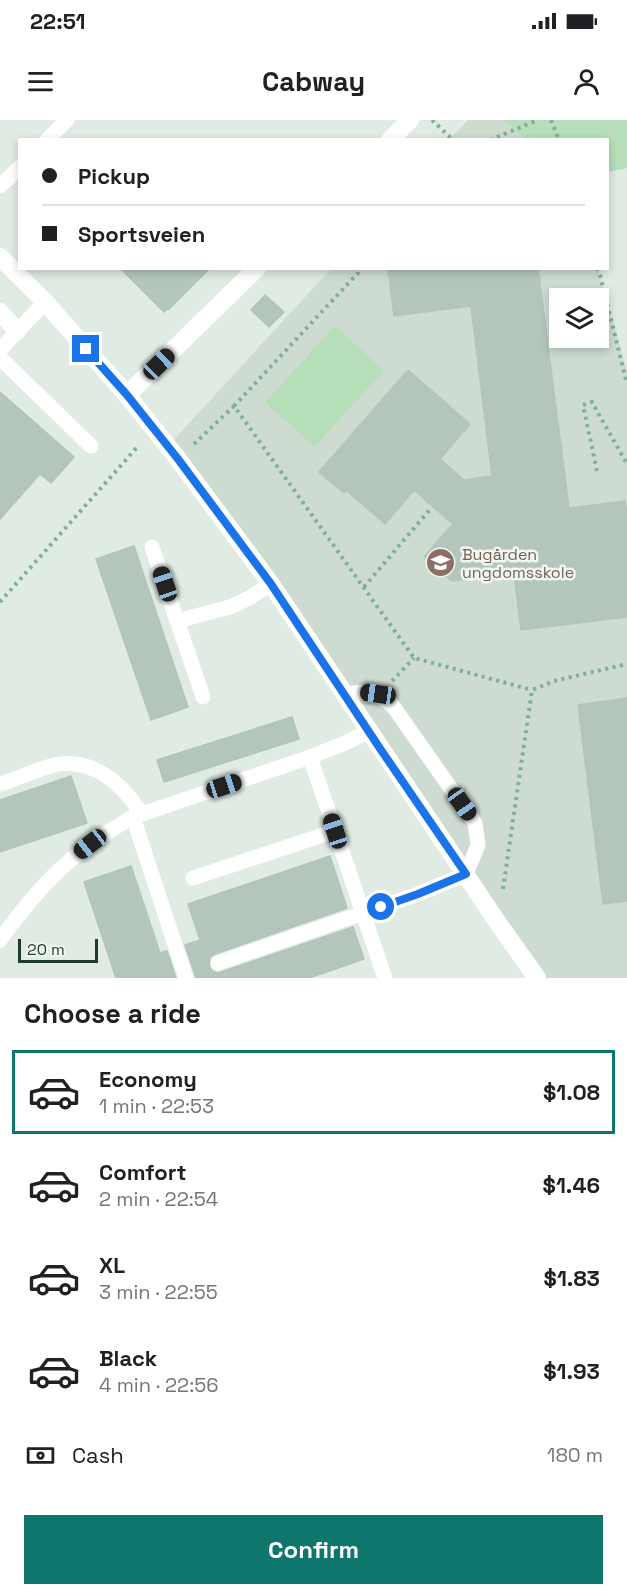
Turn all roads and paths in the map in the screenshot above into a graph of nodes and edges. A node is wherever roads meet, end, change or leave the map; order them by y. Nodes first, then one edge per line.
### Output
1 (67, 120) edge
2 (410, 120) edge
3 (432, 120) edge
4 (538, 120) edge
5 (551, 120) edge
6 (49, 138) edge
7 (392, 138) edge
8 (451, 138) edge
9 (495, 138) edge
10 (557, 138) edge
11 (18, 168) edge
12 (0, 186) edge
13 (0, 257) edge
14 (255, 270) edge
15 (359, 270) edge
16 (598, 270) edge
17 (45, 302) junction
18 (0, 312) edge
19 (16, 331) junction
20 (0, 350) edge
21 (0, 358) edge
22 (627, 384) edge
23 (127, 395) junction
24 (234, 406) junction
25 (155, 431) junction
26 (91, 446) dead end
27 (178, 459) junction
28 (627, 464) edge
29 (597, 471) dead end
30 (432, 507) dead end
31 (152, 548) dead end
32 (271, 584) junction
33 (364, 587) junction
34 (0, 602) edge
35 (177, 621) junction
36 (414, 658) junction
37 (627, 664) edge
38 (532, 690) junction
39 (345, 694) junction
40 (378, 694) junction
41 (203, 698) dead end
42 (369, 731) junction
43 (310, 757) junction
44 (0, 784) edge
45 (138, 816) junction
46 (335, 831) junction
47 (466, 874) junction
48 (193, 878) dead end
49 (363, 914) junction
50 (498, 923) junction
51 (0, 940) edge
52 (218, 963) dead end
53 (186, 978) edge
54 (385, 978) edge
55 (537, 978) edge

1 - 6 lane
2 - 7 street
3 - 8 path
4 - 9 path
5 - 10 path
11 - 12 lane
13 - 17 street
14 - 23 street
15 - 24 path
16 - 22 path
17 - 19 lane
17 - 23 street
18 - 19 street
19 - 20 lane
21 - 26 lane
23 - 25 street
24 - 27 path
24 - 33 path
25 - 27 street
25 - 34 path
27 - 32 street
28 - 29 path
30 - 33 path
31 - 35 lane
32 - 35 lane
32 - 39 street
33 - 36 path
35 - 41 lane
36 - 38 path
36 - 40 path
37 - 38 path
38 - 50 path
39 - 40 lane
39 - 42 street
40 - 47 lane
42 - 43 lane
42 - 47 street
43 - 45 lane
43 - 46 lane
44 - 45 lane
45 - 51 lane
45 - 53 lane
46 - 48 lane
46 - 49 lane
47 - 49 lane
47 - 50 street
49 - 52 lane
49 - 54 lane
50 - 55 street

